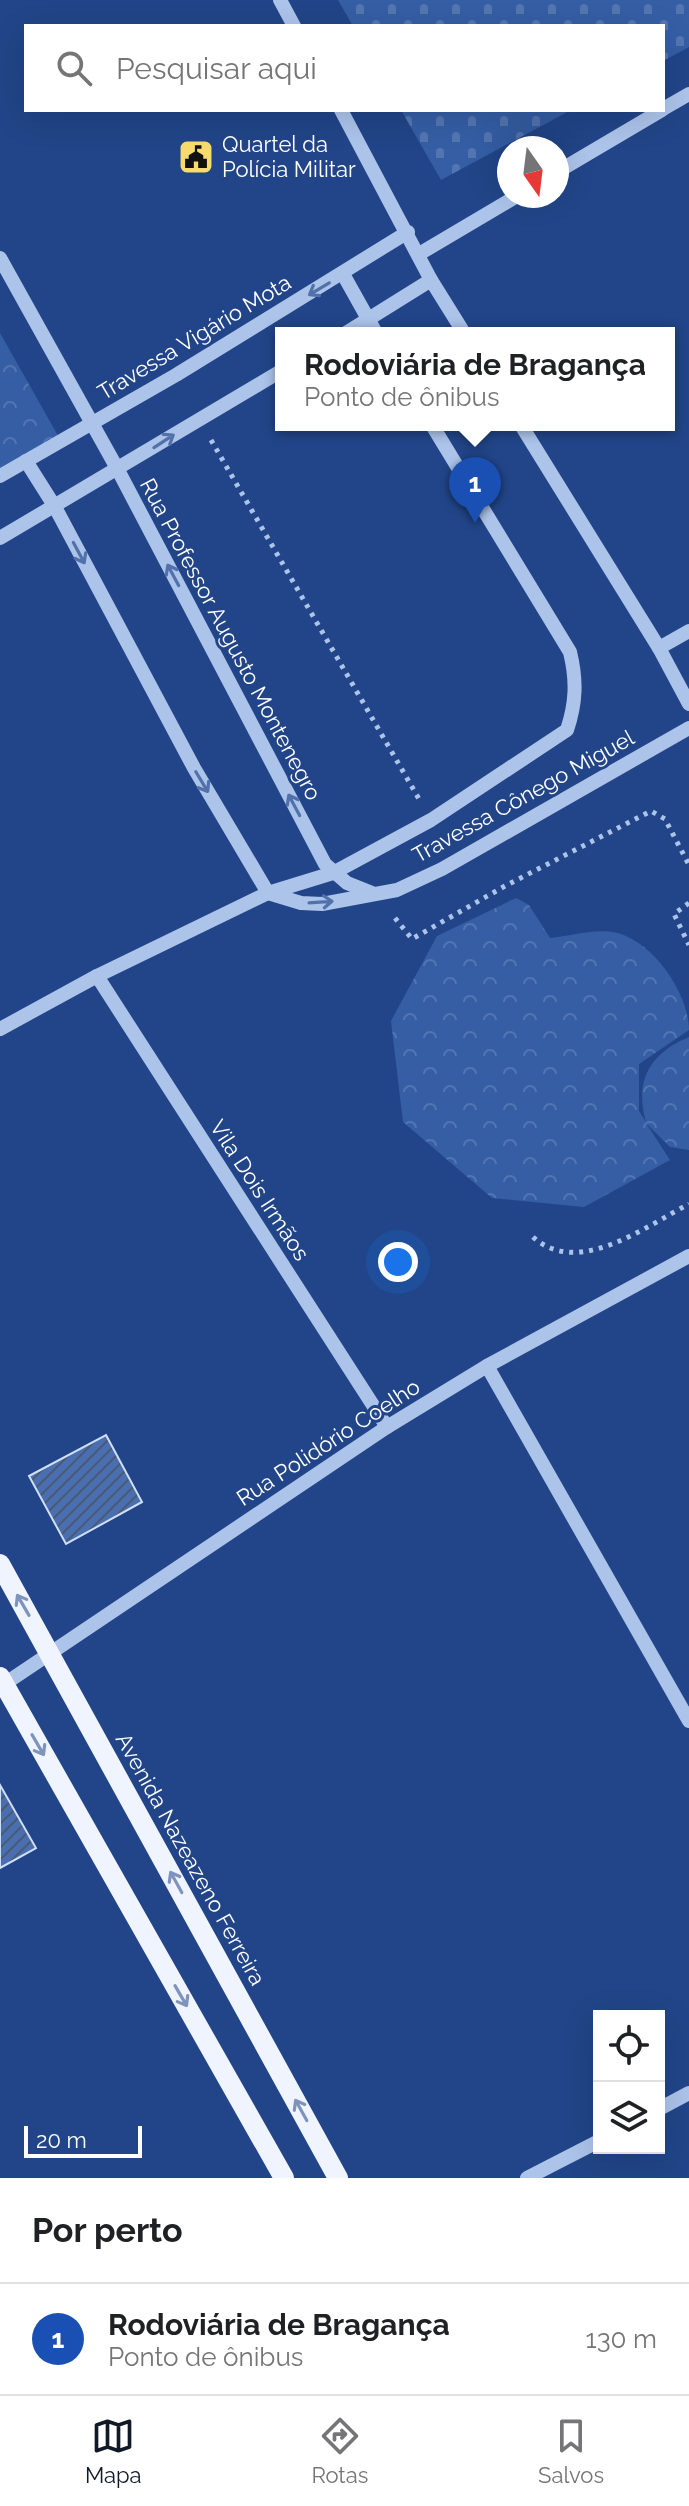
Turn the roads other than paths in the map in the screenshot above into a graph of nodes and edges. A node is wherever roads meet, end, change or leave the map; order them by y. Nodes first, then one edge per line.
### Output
1 (280, 0) edge
2 (293, 24) edge
3 (689, 94) edge
4 (665, 108) edge
5 (342, 112) edge
6 (659, 112) edge
7 (569, 165) edge
8 (497, 208) edge
9 (408, 232) junction
10 (419, 254) junction
11 (0, 258) edge
12 (343, 274) junction
13 (431, 280) junction
14 (372, 326) edge
15 (460, 327) edge
16 (275, 374) edge
17 (92, 423) junction
18 (436, 431) edge
19 (525, 431) edge
20 (26, 461) junction
21 (118, 470) junction
22 (0, 476) edge
23 (55, 507) junction
24 (0, 538) edge
25 (689, 631) edge
26 (659, 648) junction
27 (689, 704) edge
28 (689, 728) edge
29 (333, 873) junction
30 (268, 893) junction
31 (376, 894) junction
32 (97, 976) junction
33 (0, 1029) edge
34 (689, 1256) edge
35 (487, 1366) junction
36 (387, 1427) junction
37 (0, 1564) edge
38 (51, 1653) junction
39 (1, 1683) edge
40 (689, 1721) edge
41 (689, 2093) edge
42 (665, 2106) edge
43 (593, 2144) edge
44 (284, 2178) edge
45 (338, 2178) edge
46 (527, 2178) edge

1 - 2 street
3 - 4 street
5 - 9 street
6 - 7 street
8 - 10 street
9 - 10 street
9 - 12 street, Travessa Vigário Mota
10 - 13 street
11 - 17 street, Rua Professor Augusto Montenegro
12 - 14 street
12 -> 17 street, Travessa Vigário Mota
13 - 14 street
13 - 15 street
21 -> 16 street
17 - 20 street, Travessa Vigário Mota
17 - 21 street, Rua Professor Augusto Montenegro
18 - 29 street
19 - 26 street
20 - 22 street, Travessa Vigário Mota
20 - 23 street
21 - 23 street
29 -> 21 street, Rua Professor Augusto Montenegro
23 - 24 street
23 -> 30 street
25 - 26 street
26 - 27 street
28 - 31 street, Travessa Cônego Miguel
29 - 30 street
29 - 31 street
30 -> 31 street, Travessa Cônego Miguel
30 - 32 street
32 - 33 street
32 - 36 street, Vila Dois Irmãos
34 - 35 street, Rua Polidório Coelho
35 - 36 street, Rua Polidório Coelho
35 - 40 street
36 - 38 street, Rua Polidório Coelho
38 -> 37 main road, Avenida Nazeazeno Ferreira
38 - 39 street, Rua Polidório Coelho
45 -> 38 main road, Avenida Nazeazeno Ferreira
39 -> 44 main road
41 - 42 street
43 - 46 street

